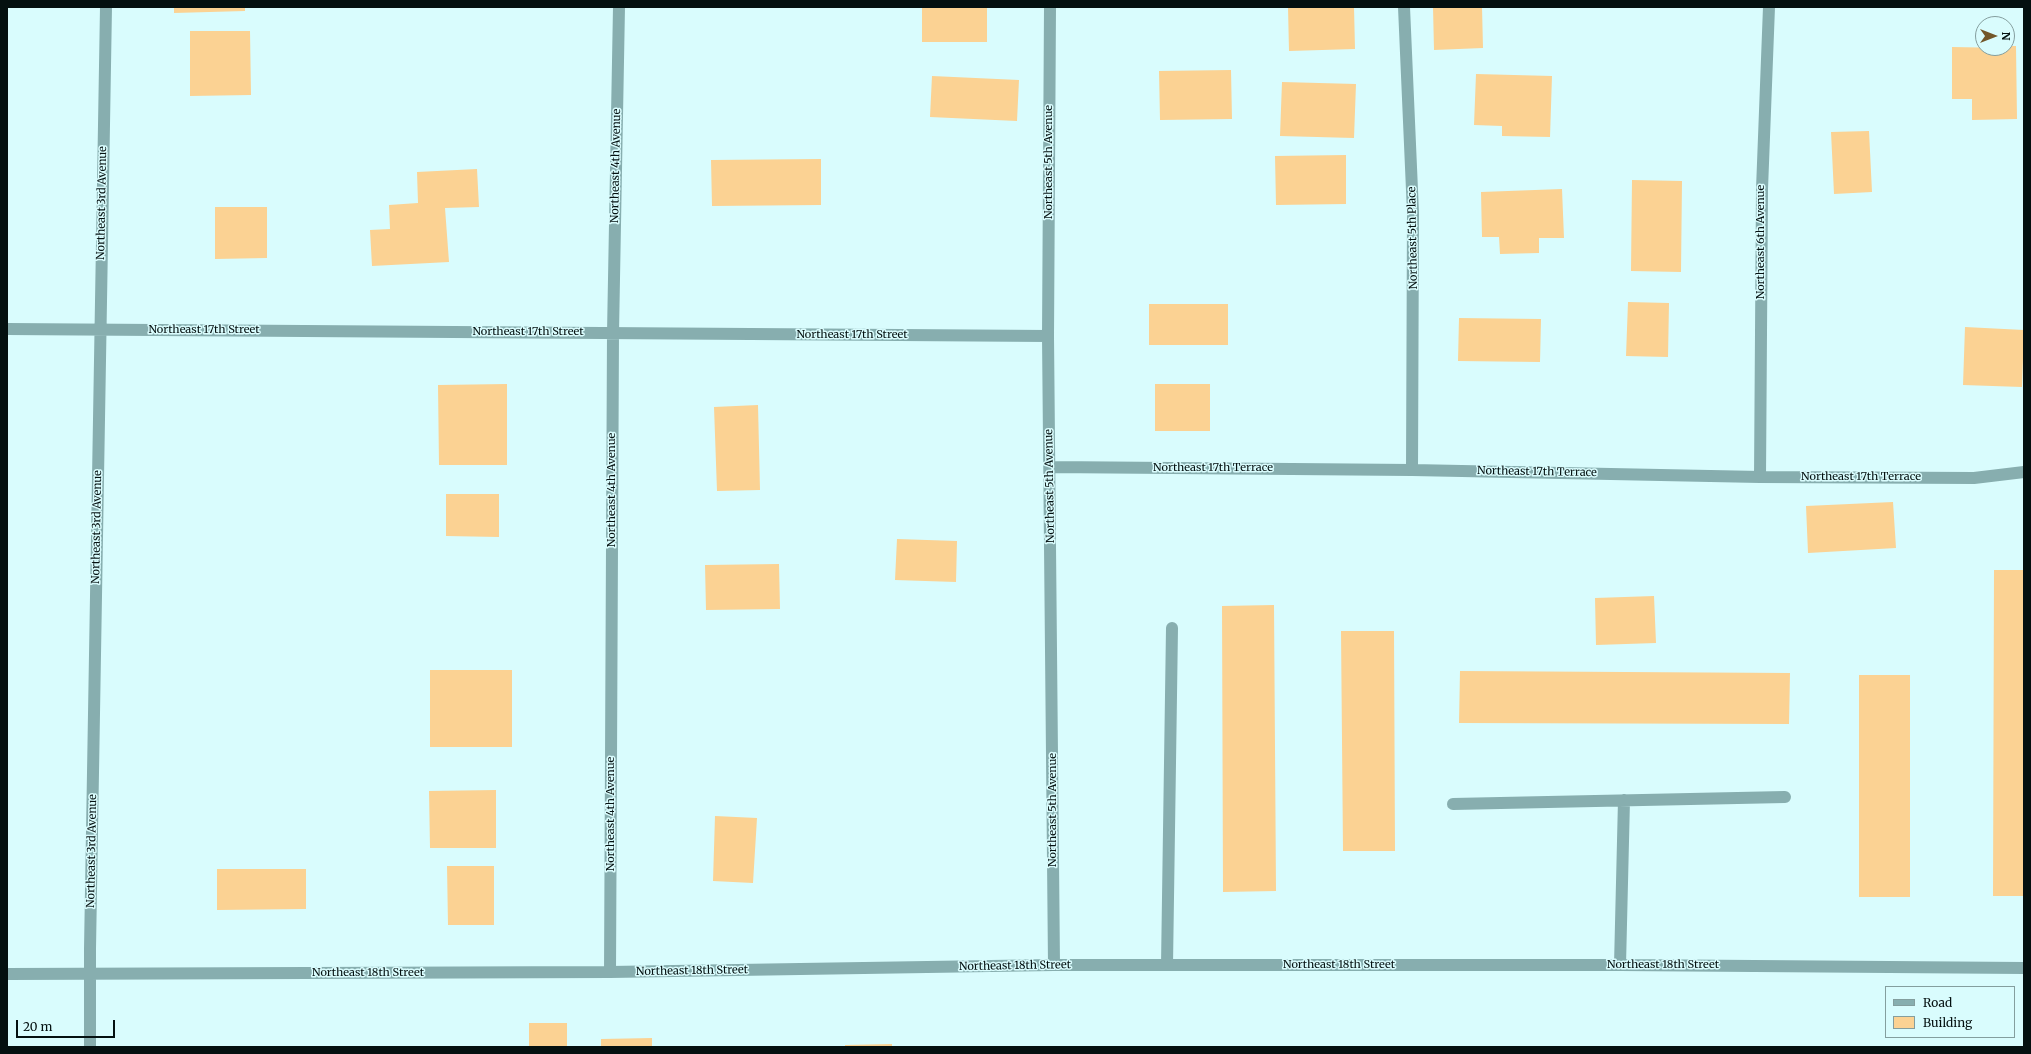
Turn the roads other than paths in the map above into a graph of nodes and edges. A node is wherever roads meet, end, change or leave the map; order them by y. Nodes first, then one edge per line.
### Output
1 (106, 7) edge
2 (619, 7) edge
3 (1050, 7) edge
4 (1404, 7) edge
5 (1769, 7) edge
6 (7, 329) edge
7 (100, 329) junction
8 (613, 333) junction
9 (1048, 336) junction
10 (1050, 467) junction
11 (1412, 470) junction
12 (2024, 472) edge
13 (1760, 477) junction
14 (1172, 628) dead end
15 (1785, 797) dead end
16 (1624, 800) junction
17 (1453, 804) dead end
18 (1054, 965) junction
19 (1167, 965) junction
20 (1620, 965) junction
21 (2024, 968) edge
22 (610, 972) junction
23 (7, 974) edge
24 (90, 974) junction
25 (90, 1047) edge

1 - 7 street, Northeast 3rd Avenue
2 - 8 street, Northeast 4th Avenue
3 - 9 street, Northeast 5th Avenue
4 - 11 street, Northeast 5th Place
5 - 13 street, Northeast 6th Avenue
6 - 7 street, Northeast 17th Street
7 - 8 street, Northeast 17th Street
7 - 24 street, Northeast 3rd Avenue
8 - 9 street, Northeast 17th Street
8 - 22 street, Northeast 4th Avenue
9 - 10 street, Northeast 5th Avenue
10 - 11 street, Northeast 17th Terrace
10 - 18 street, Northeast 5th Avenue
11 - 13 street, Northeast 17th Terrace
12 - 13 street, Northeast 17th Terrace
14 - 19 street
15 - 16 street
16 - 17 street
16 - 20 street
18 - 19 street, Northeast 18th Street
18 - 22 street, Northeast 18th Street
19 - 20 street, Northeast 18th Street
20 - 21 street, Northeast 18th Street
22 - 24 street, Northeast 18th Street
23 - 24 street, Northeast 18th Street
24 - 25 street, Northeast 3rd Avenue

